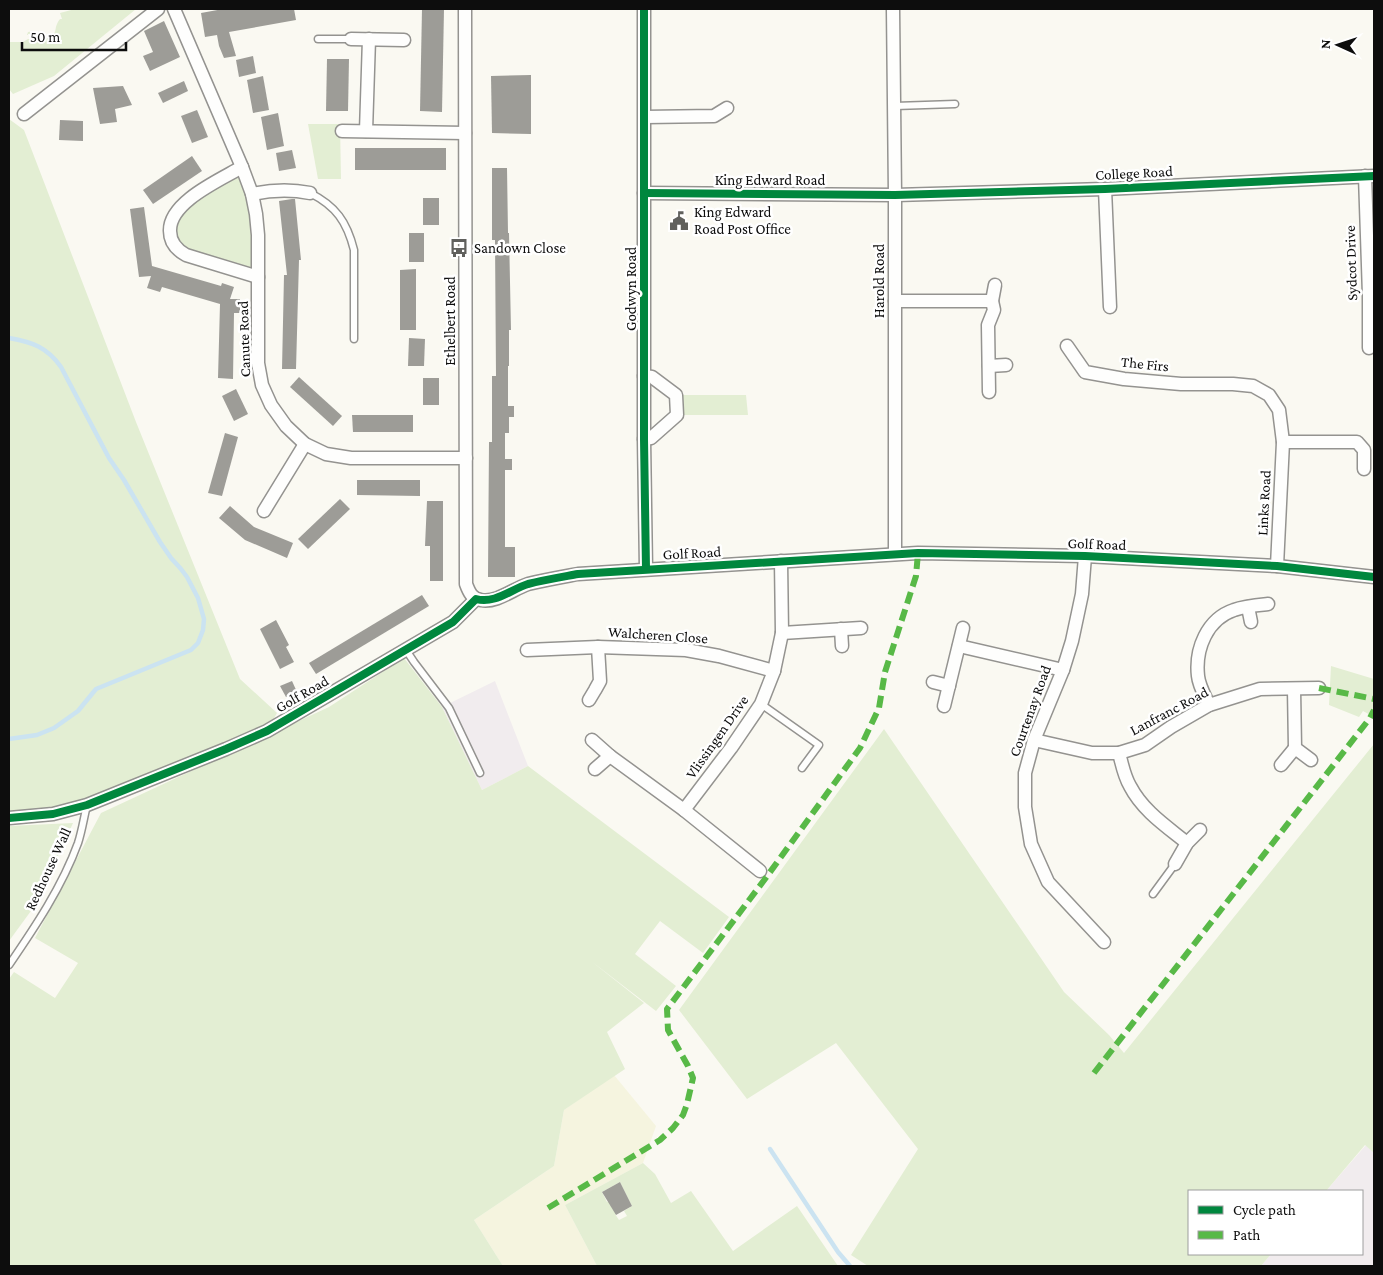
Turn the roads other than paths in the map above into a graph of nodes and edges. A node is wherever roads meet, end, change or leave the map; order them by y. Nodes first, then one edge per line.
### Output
1 (158, 9) edge
2 (174, 9) edge
3 (465, 9) edge
4 (644, 9) edge
5 (893, 9) edge
6 (318, 39) dead end
7 (351, 39) joint
8 (369, 39) junction
9 (404, 40) dead end
10 (955, 104) dead end
11 (895, 106) junction
12 (726, 108) dead end
13 (24, 114) dead end
14 (645, 117) junction
15 (342, 130) dead end
16 (366, 131) junction
17 (465, 133) junction
18 (242, 167) junction
19 (1370, 176) edge
20 (1105, 189) junction
21 (310, 193) joint
22 (644, 193) junction
23 (252, 194) junction
24 (896, 194) junction
25 (258, 277) junction
26 (995, 285) dead end
27 (896, 301) junction
28 (992, 301) junction
29 (1110, 306) dead end
30 (354, 339) dead end
31 (1067, 346) dead end
32 (1369, 348) dead end
33 (1006, 365) dead end
34 (989, 366) junction
35 (644, 376) junction
36 (1233, 384) joint
37 (989, 392) dead end
38 (644, 439) junction
39 (1284, 442) junction
40 (305, 444) junction
41 (466, 458) junction
42 (1364, 469) dead end
43 (264, 511) dead end
44 (895, 554) junction
45 (1085, 556) junction
46 (780, 561) junction
47 (1277, 566) junction
48 (646, 569) junction
49 (1374, 577) edge
50 (476, 599) junction
51 (1268, 604) dead end
52 (1248, 607) junction
53 (1251, 622) dead end
54 (861, 628) dead end
55 (963, 628) dead end
56 (841, 629) junction
57 (782, 633) junction
58 (842, 646) dead end
59 (959, 646) junction
60 (598, 648) junction
61 (406, 650) junction
62 (527, 650) dead end
63 (1063, 670) junction
64 (774, 671) junction
65 (933, 682) dead end
66 (949, 686) junction
67 (1319, 688) dead end
68 (1294, 689) junction
69 (589, 700) dead end
70 (761, 704) junction
71 (1209, 705) junction
72 (944, 706) dead end
73 (592, 740) dead end
74 (1034, 740) junction
75 (1295, 748) junction
76 (1119, 753) junction
77 (610, 756) junction
78 (1311, 760) dead end
79 (1281, 765) dead end
80 (802, 768) dead end
81 (595, 769) dead end
82 (480, 773) dead end
83 (87, 805) junction
84 (684, 810) junction
85 (9, 818) edge
86 (1200, 830) dead end
87 (1188, 843) junction
88 (1175, 864) joint
89 (760, 871) dead end
90 (1153, 894) dead end
91 (1104, 942) dead end
92 (9, 965) edge

1 - 13 street
2 - 18 street, Canute Road
3 - 17 street, Ethelbert Road
4 - 14 street, Godwyn Road
5 - 11 street, Harold Road
6 - 7 lane
7 - 8 street
8 - 9 street
8 - 16 street
10 - 11 lane
11 - 24 street, Harold Road
12 - 14 street
14 - 22 street, Godwyn Road
15 - 16 street
16 - 17 street
17 - 41 street, Ethelbert Road
18 - 23 street, Canute Road
18 - 25 street
19 - 20 street, College Road
19 - 32 street, Sydcot Drive
20 - 24 street, College Road
20 - 29 street
21 - 23 street
21 - 30 lane
22 - 24 street, King Edward Road
22 - 35 street, Godwyn Road
23 - 25 street, Canute Road
24 - 27 street, Harold Road
25 - 40 street, Canute Road
26 - 28 street
27 - 28 street
27 - 44 street, Harold Road
28 - 34 street
31 - 36 street, The Firs
33 - 34 street
34 - 37 street
35 - 38 street, Godwyn Road
35 - 38 street
36 - 39 street, Links Road
38 - 48 street, Godwyn Road
39 - 42 street
39 - 47 street, Links Road
40 - 41 street, Canute Road
40 - 43 street
41 - 50 street, Ethelbert Road
44 - 45 street, Golf Road
44 - 46 street, Golf Road
45 - 47 street, Golf Road
45 - 63 street, Courtenay Road
46 - 48 street, Golf Road
46 - 57 street, Vlissingen Drive
47 - 49 street, Golf Road
48 - 50 street, Golf Road
50 - 61 street, Golf Road
51 - 52 street
52 - 53 street
52 - 71 street
54 - 56 street
55 - 59 street
56 - 57 street
56 - 58 street
57 - 64 street, Vlissingen Drive
59 - 63 street
59 - 66 street
60 - 62 street, Walcheren Close
60 - 64 street, Walcheren Close
60 - 69 street, Walcheren Close
61 - 82 lane
61 - 83 street, Golf Road
63 - 74 street, Courtenay Road
64 - 70 street, Vlissingen Drive
65 - 66 street
66 - 72 street
67 - 68 street, Lanfranc Road
68 - 71 street, Lanfranc Road
68 - 75 street
70 - 80 lane
70 - 84 street, Vlissingen Drive
71 - 76 street, Lanfranc Road
73 - 77 street
74 - 76 street, Lanfranc Road
74 - 91 street, Courtenay Road
75 - 78 street
75 - 79 street
76 - 87 street
77 - 81 street
77 - 84 street
83 - 85 street, Golf Road
83 - 92 lane, Redhouse Wall
84 - 89 street
86 - 87 street
87 - 88 street
88 - 90 lane

